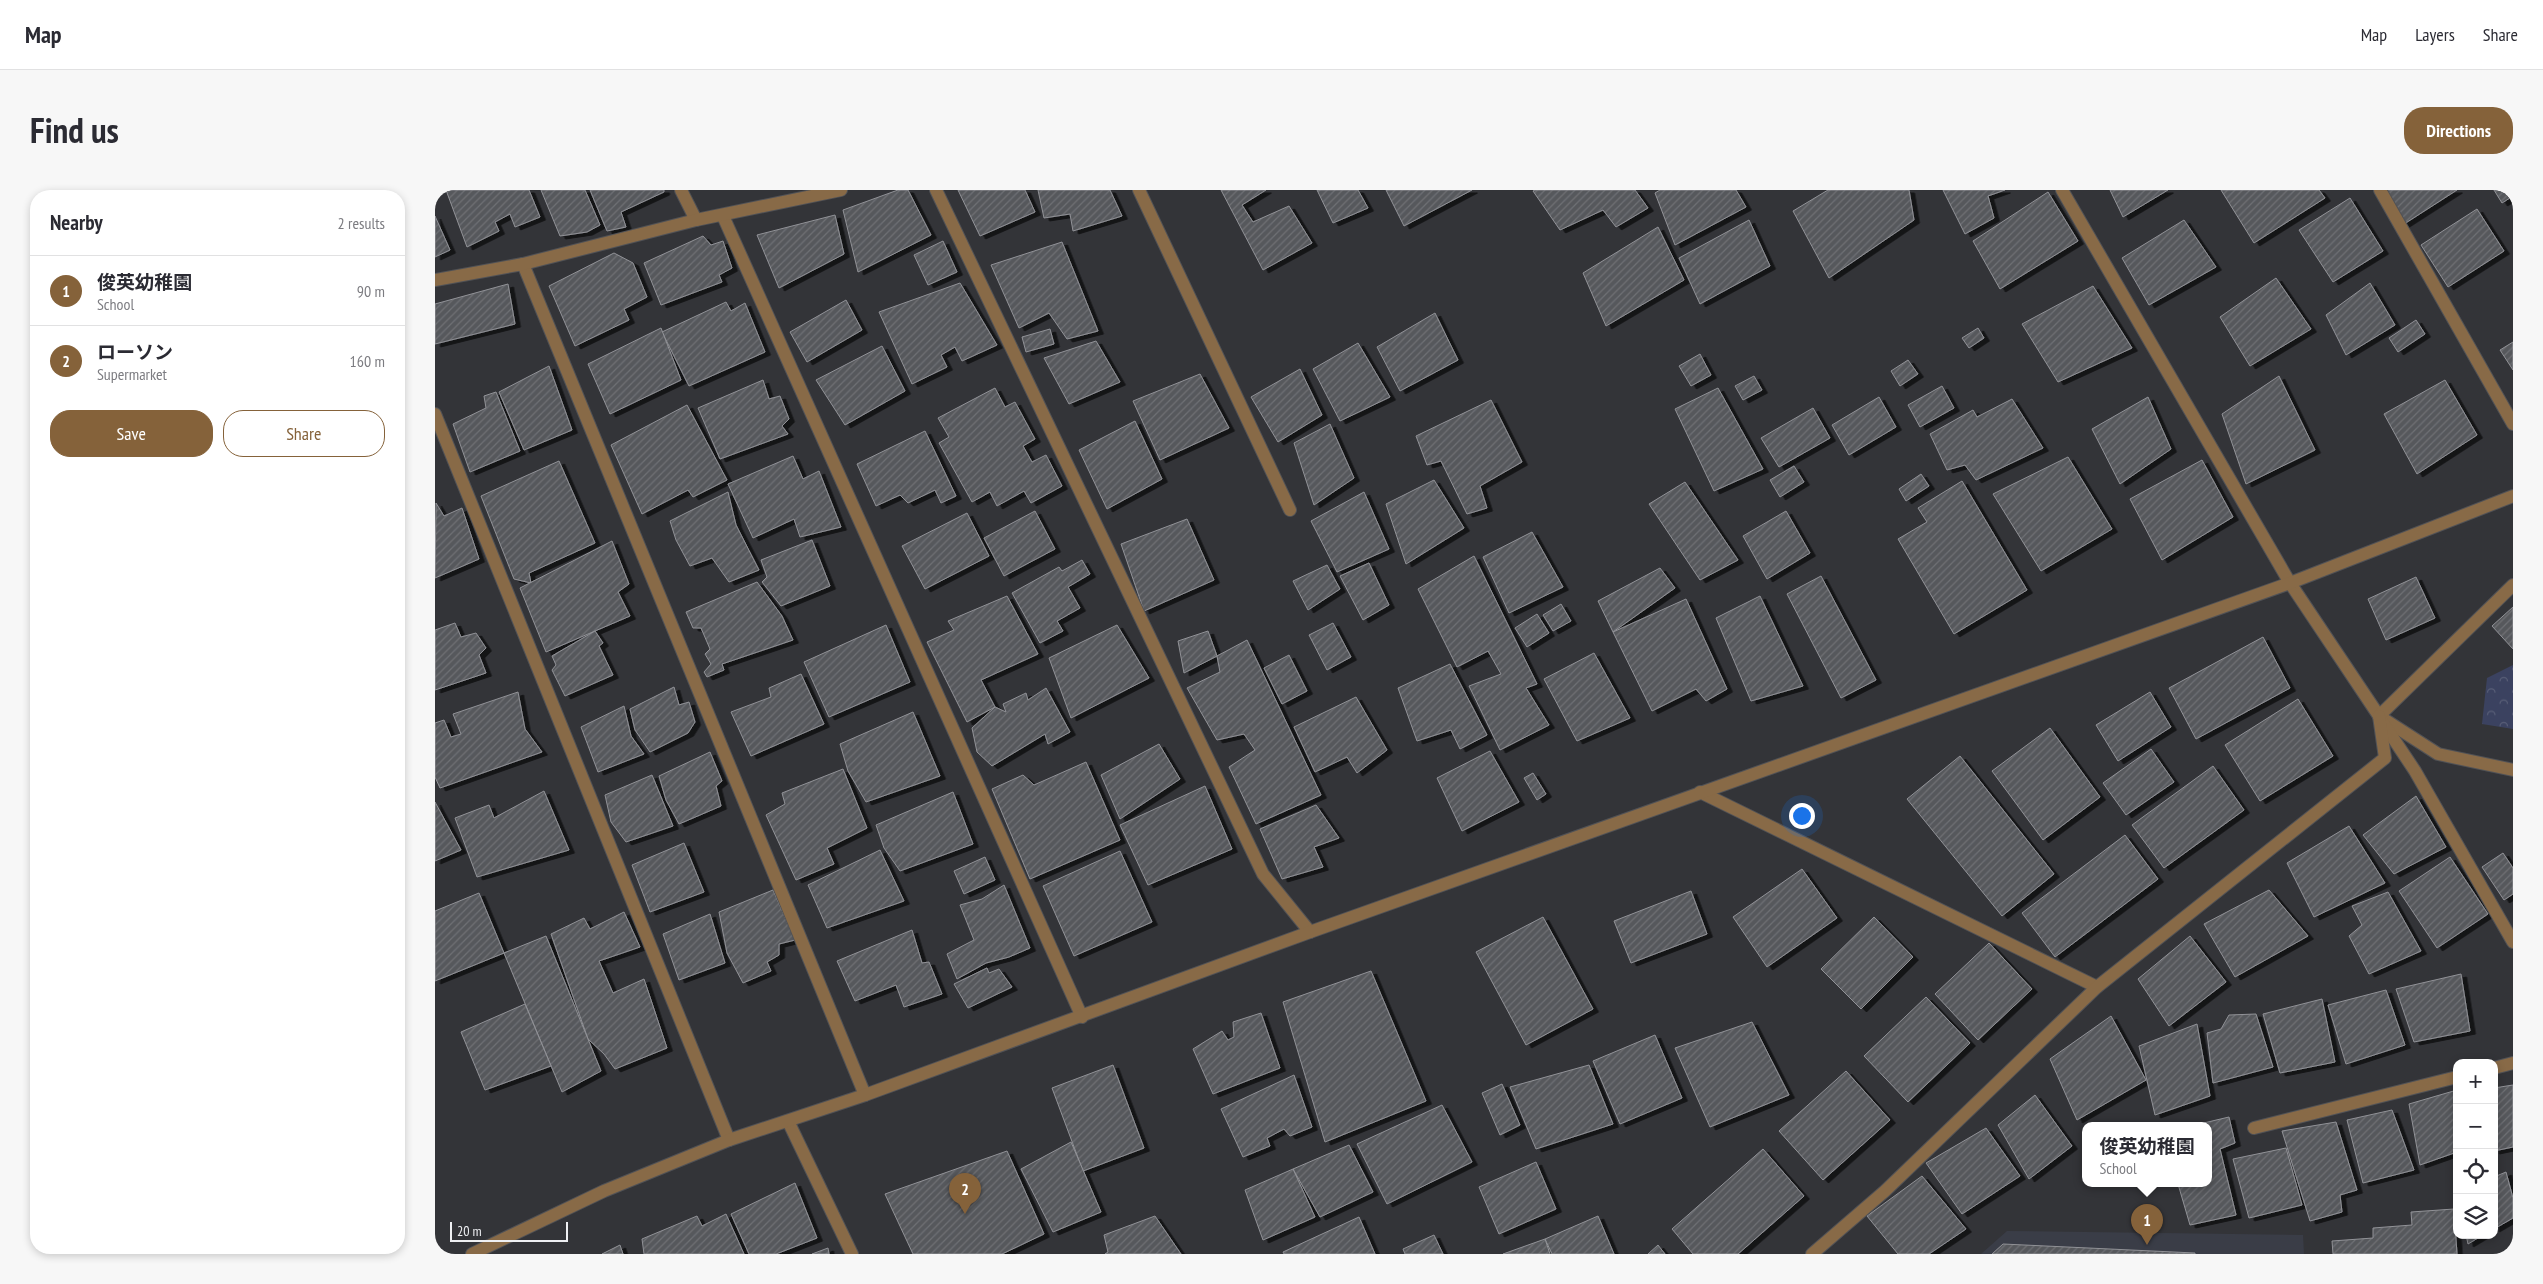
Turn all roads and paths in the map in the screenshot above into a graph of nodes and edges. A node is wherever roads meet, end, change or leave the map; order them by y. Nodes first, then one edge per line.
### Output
1 (681, 190) edge
2 (841, 190) edge
3 (936, 190) edge
4 (1139, 190) edge
5 (2061, 190) edge
6 (2380, 190) edge
7 (723, 216) junction
8 (696, 220) junction
9 (523, 264) junction
10 (435, 280) edge
11 (435, 414) edge
12 (2513, 424) edge
13 (2513, 496) edge
14 (1290, 510) dead end
15 (2290, 583) junction
16 (2513, 585) edge
17 (2379, 716) junction
18 (2513, 770) edge
19 (1700, 792) junction
20 (1310, 932) junction
21 (2513, 942) edge
22 (2097, 987) junction
23 (1082, 1017) junction
24 (2513, 1063) edge
25 (2498, 1067) edge
26 (2453, 1078) edge
27 (865, 1095) junction
28 (788, 1121) junction
29 (2254, 1128) dead end
30 (729, 1140) junction
31 (472, 1254) edge
32 (852, 1254) edge
33 (1812, 1254) edge

1 - 8 street
2 - 7 street
3 - 20 street
4 - 14 street
5 - 15 street
6 - 12 street
7 - 8 street
7 - 23 street
8 - 9 street
9 - 10 street
9 - 27 street
11 - 30 street
13 - 15 street
15 - 17 street
15 - 19 street
16 - 17 street
17 - 18 street
17 - 21 street
17 - 22 street
19 - 20 street
19 - 22 street
20 - 23 street
22 - 33 street
23 - 27 street
24 - 25 street
26 - 29 street
27 - 28 street
28 - 30 street
28 - 32 street
30 - 31 street

